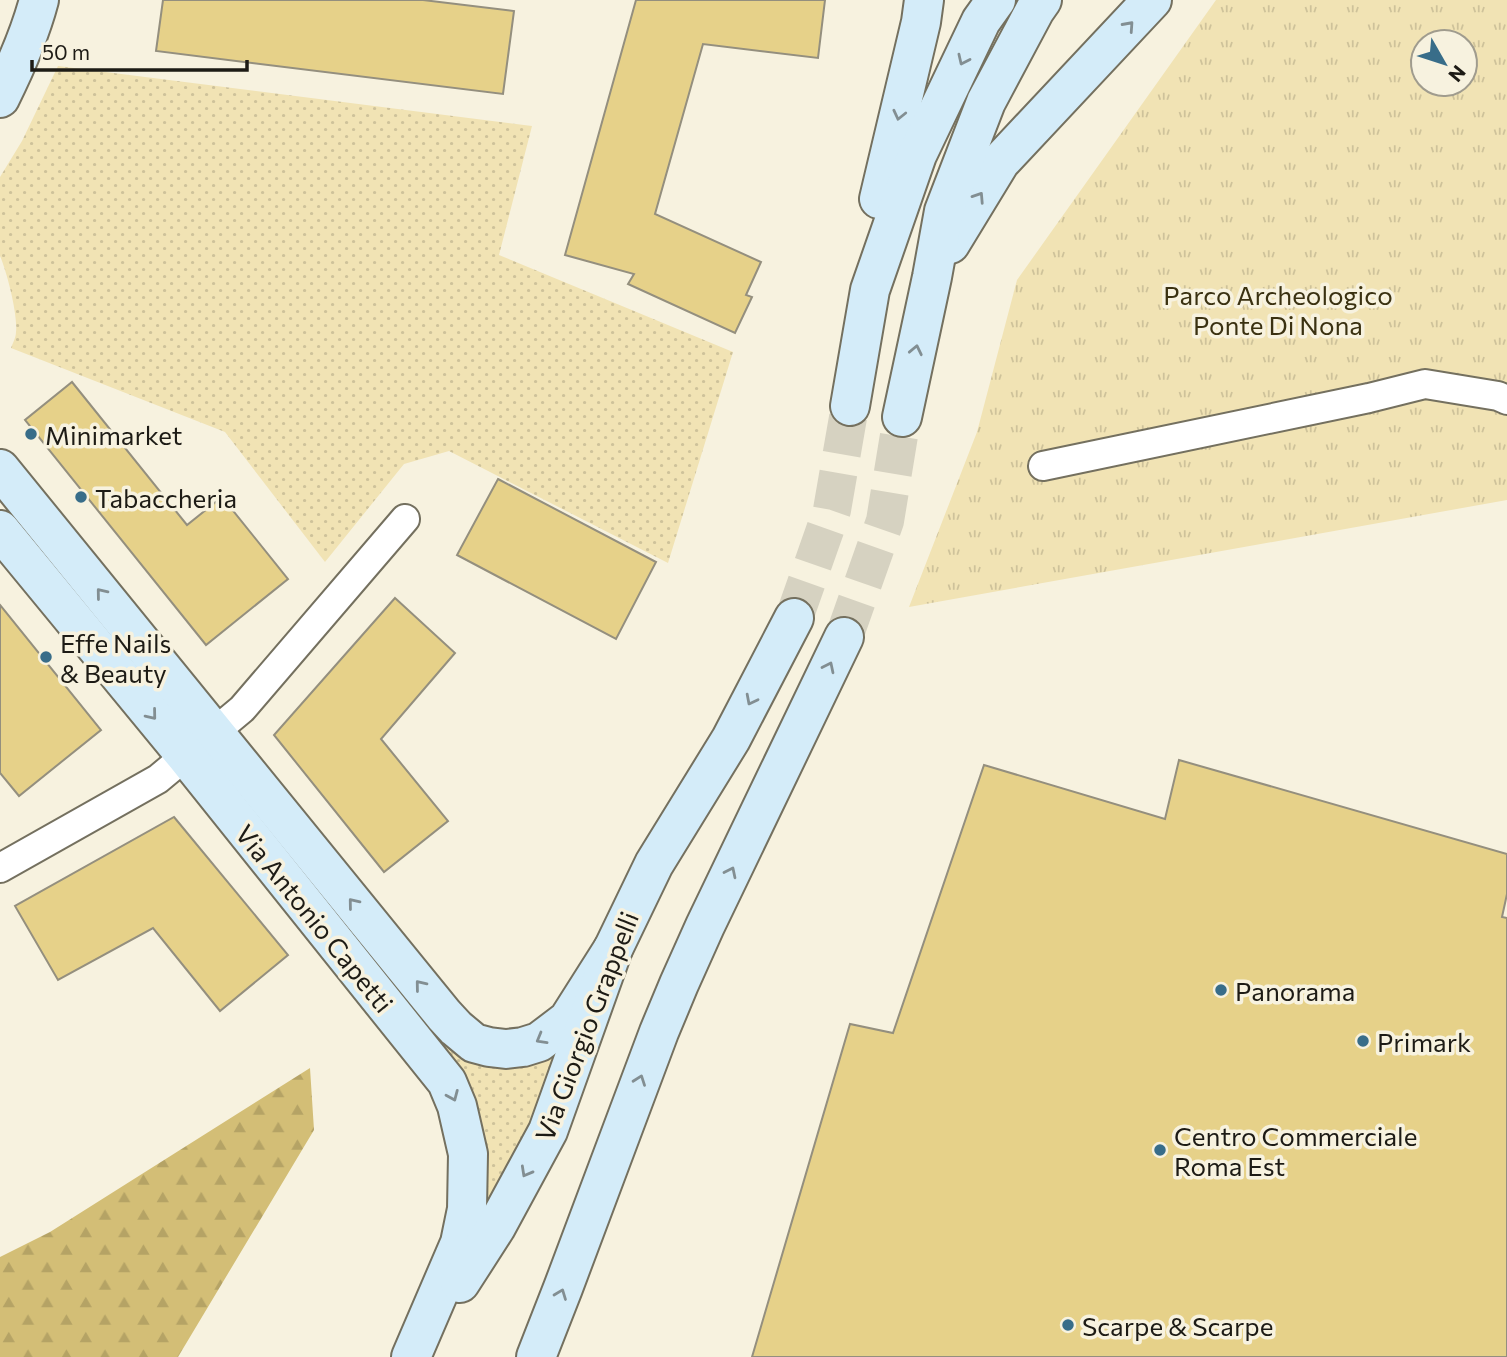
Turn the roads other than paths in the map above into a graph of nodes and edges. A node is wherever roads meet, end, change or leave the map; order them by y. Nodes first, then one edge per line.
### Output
1 (39, 0) edge
2 (924, 0) edge
3 (996, 0) edge
4 (1042, 0) edge
5 (1152, 0) edge
6 (0, 98) edge
7 (932, 277) junction
8 (870, 290) junction
9 (1507, 400) edge
10 (850, 407) tunnel mouth
11 (902, 417) tunnel mouth
12 (1043, 466) dead end
13 (0, 469) edge
14 (405, 519) dead end
15 (0, 530) edge
16 (794, 618) tunnel mouth
17 (844, 637) tunnel mouth
18 (215, 733) junction
19 (186, 756) junction
20 (0, 868) edge
21 (613, 949) junction
22 (411, 1357) edge
23 (536, 1357) edge

1 - 6 main road
2 -> 8 main road
3 -> 8 main road
4 - 7 main road
7 -> 5 main road
11 -> 7 main road
8 - 10 main road
9 - 12 street
18 -> 13 main road, Via Antonio Capetti
14 - 18 street
15 -> 19 main road, Via Antonio Capetti
16 -> 21 main road, Via Giorgio Grappelli
23 -> 17 main road
18 - 19 street
21 -> 18 main road, Via Antonio Capetti
19 - 20 street
19 -> 22 main road, Via Antonio Capetti
21 -> 22 main road, Via Giorgio Grappelli

